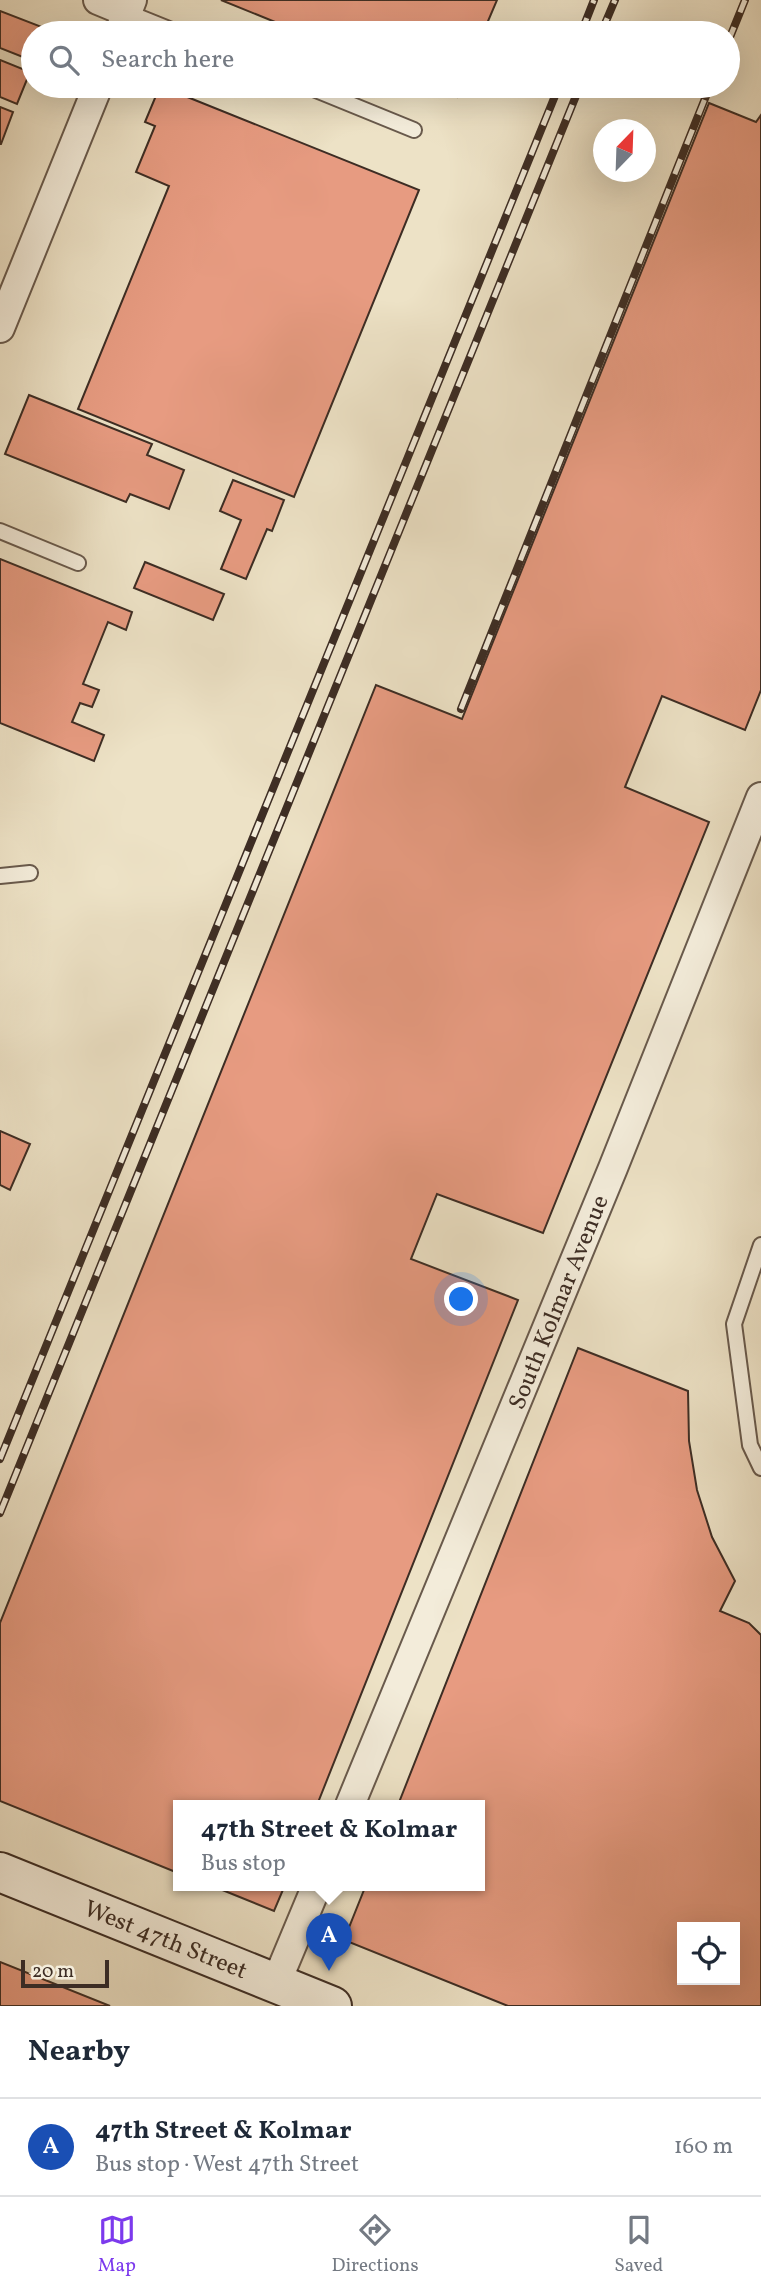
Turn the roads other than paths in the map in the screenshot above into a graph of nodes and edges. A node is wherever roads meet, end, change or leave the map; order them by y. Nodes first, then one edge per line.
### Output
1 (98, 0) edge
2 (126, 15) edge
3 (144, 21) edge
4 (93, 98) edge
5 (335, 98) edge
6 (414, 130) dead end
7 (0, 328) edge
8 (0, 531) edge
9 (78, 564) dead end
10 (761, 797) edge
11 (30, 873) dead end
12 (0, 876) edge
13 (761, 1245) edge
14 (761, 1468) edge
15 (352, 1800) edge
16 (0, 1872) edge
17 (314, 1891) edge
18 (276, 1983) junction
19 (332, 2006) edge

1 - 2 street
2 - 3 lane
4 - 7 street
5 - 6 lane
8 - 9 lane
10 - 15 street, South Kolmar Avenue
11 - 12 lane
13 - 14 lane
16 - 18 main road, West 47th Street
17 - 18 street
18 - 19 main road, West 47th Street

